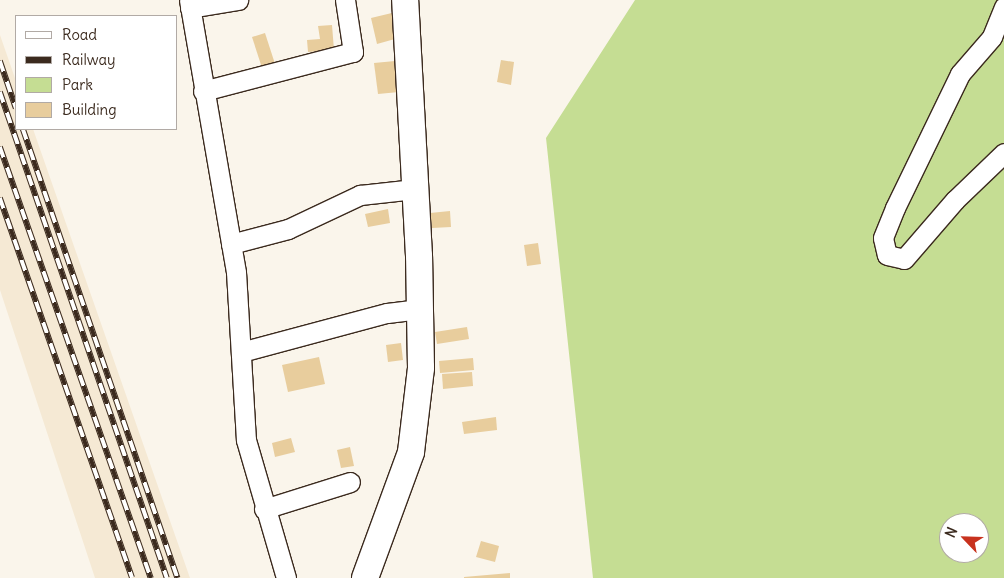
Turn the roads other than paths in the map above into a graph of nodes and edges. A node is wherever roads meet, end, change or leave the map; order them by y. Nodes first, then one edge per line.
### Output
1 (238, 0) edge
2 (345, 0) edge
3 (405, 0) edge
4 (190, 4) edge
5 (1004, 7) edge
6 (203, 91) junction
7 (1004, 154) edge
8 (415, 189) junction
9 (231, 244) junction
10 (420, 309) junction
11 (241, 352) junction
12 (350, 482) dead end
13 (264, 509) junction
14 (286, 578) edge
15 (365, 578) edge

1 - 4 street
2 - 6 street
3 - 8 street
4 - 6 street
5 - 7 street
6 - 9 street
8 - 9 street
8 - 10 street
9 - 11 street
10 - 11 street
10 - 15 street
11 - 13 street
12 - 13 street
13 - 14 street

